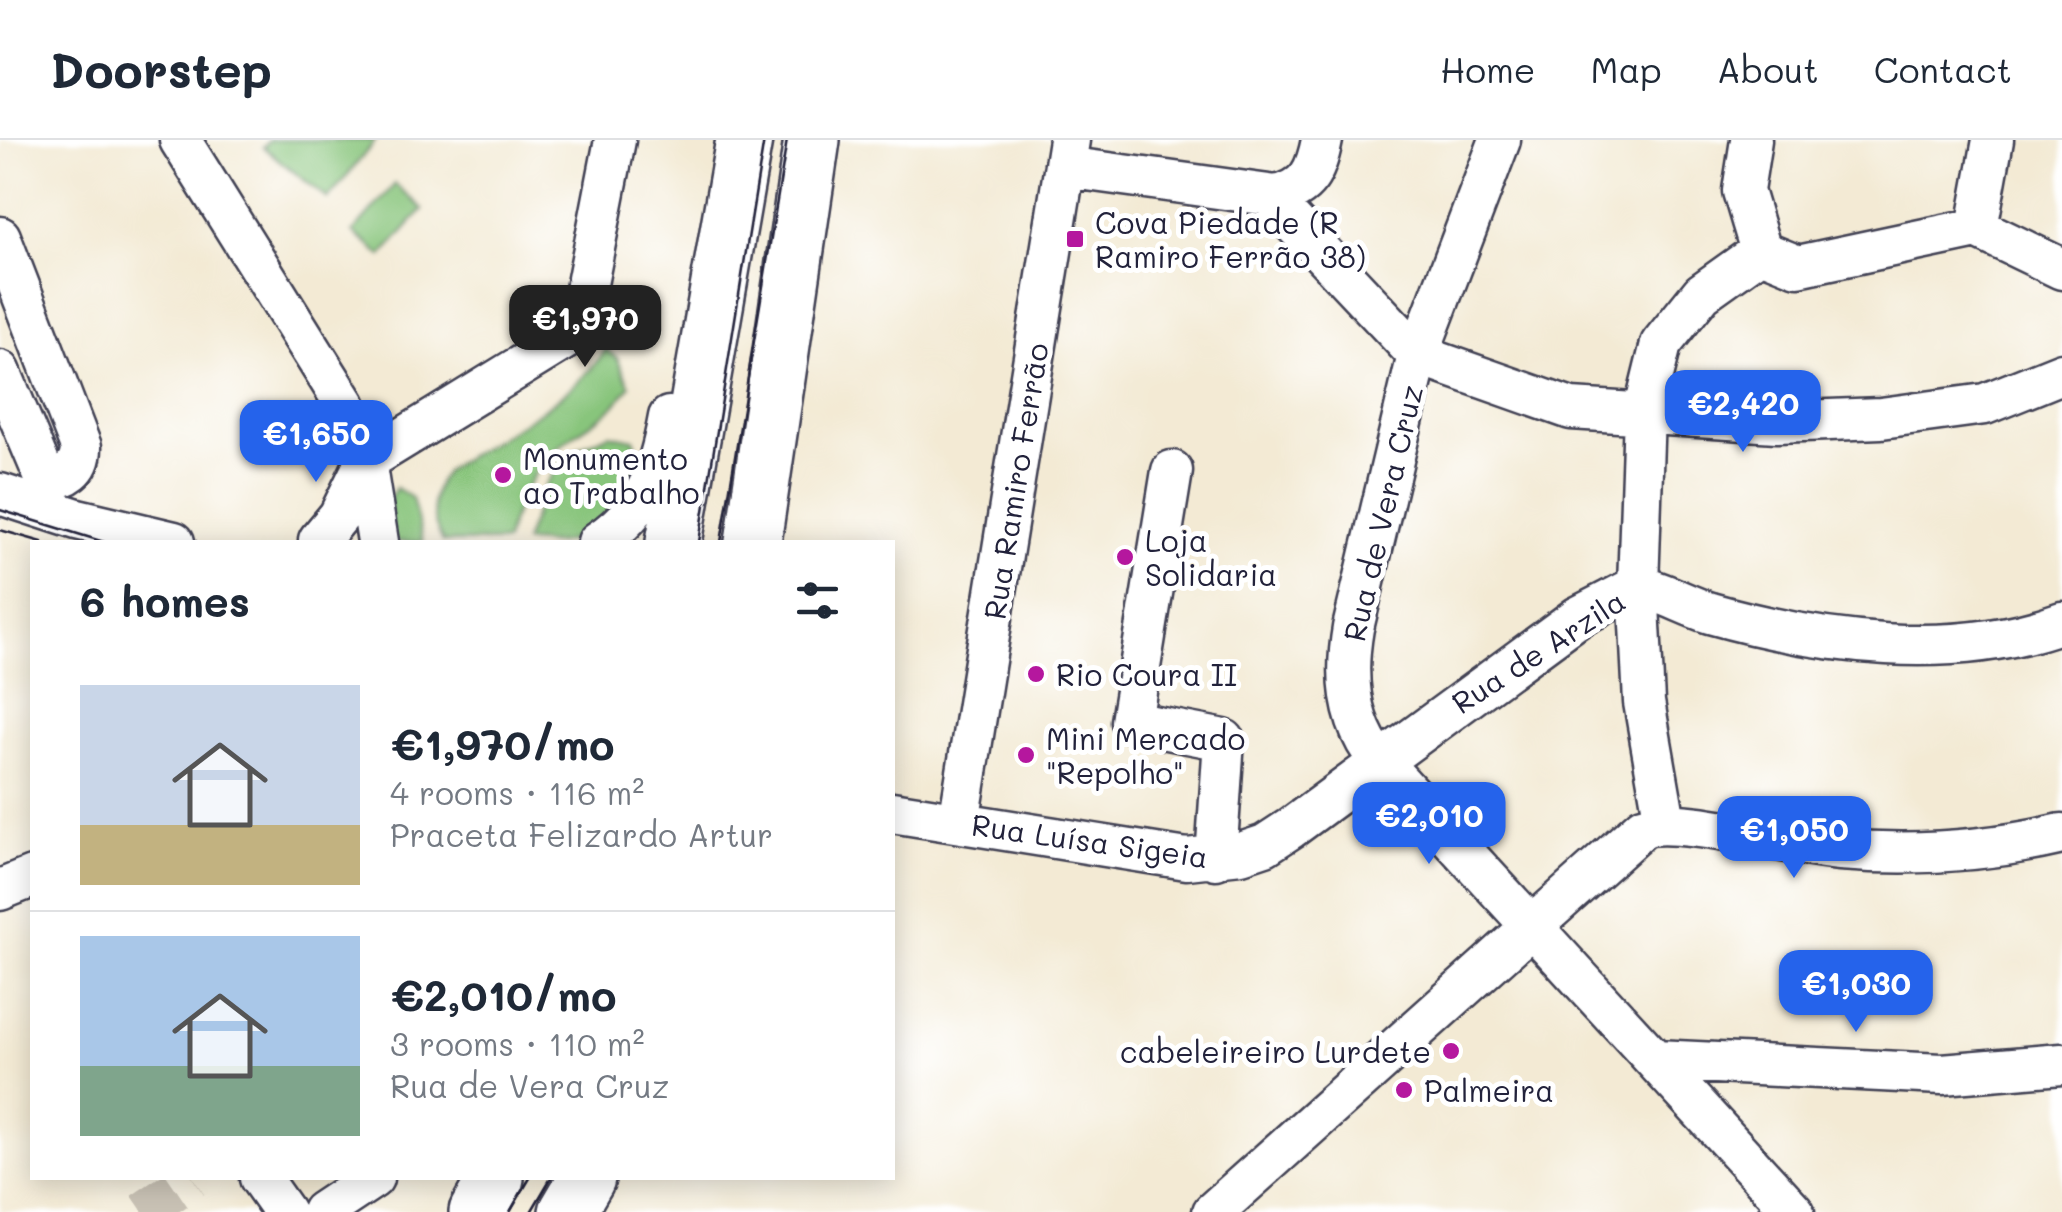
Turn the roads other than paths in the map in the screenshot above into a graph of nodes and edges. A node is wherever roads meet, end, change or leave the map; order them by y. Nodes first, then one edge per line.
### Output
1 (180, 140) edge
2 (616, 140) edge
3 (812, 140) edge
4 (1322, 140) edge
5 (1500, 140) edge
6 (1751, 140) edge
7 (1993, 140) edge
8 (1067, 154) edge
9 (741, 157) edge
10 (1267, 195) junction
11 (1977, 228) junction
12 (0, 237) edge
13 (1762, 252) junction
14 (2062, 270) edge
15 (1418, 355) junction
16 (0, 371) edge
17 (2062, 373) edge
18 (1644, 413) junction
19 (366, 461) junction
20 (1172, 471) dead end
21 (0, 494) edge
22 (166, 540) edge
23 (330, 540) edge
24 (378, 540) edge
25 (600, 540) edge
26 (674, 540) edge
27 (752, 540) edge
28 (1638, 586) junction
29 (2062, 622) edge
30 (1379, 760) junction
31 (895, 812) edge
32 (959, 822) junction
33 (1666, 822) junction
34 (2062, 834) edge
35 (1216, 859) junction
36 (30, 878) edge
37 (0, 890) edge
38 (1532, 926) junction
39 (1655, 1060) junction
40 (2062, 1064) edge
41 (261, 1180) edge
42 (370, 1180) edge
43 (495, 1180) edge
44 (585, 1180) edge
45 (284, 1212) edge
46 (322, 1212) edge
47 (477, 1212) edge
48 (567, 1212) edge
49 (1213, 1212) edge
50 (1794, 1212) edge

1 - 19 street
2 - 19 street
3 - 27 main road
4 - 10 street
5 - 15 street, Rua de Vera Cruz
6 - 13 street
7 - 11 street
8 - 10 street
8 - 32 street, Rua Ramiro Ferrão
9 - 25 street
9 - 26 main road
10 - 15 street
11 - 13 street
11 - 14 street
12 - 16 street
13 - 18 street
15 - 18 street
15 - 30 street, Rua de Vera Cruz
17 - 18 street
18 - 28 street
19 - 23 street
19 - 24 street
20 - 35 street
21 - 22 street
28 - 29 street, Rua de Arzila
28 - 30 street, Rua de Arzila
28 - 33 street
30 - 35 street, Rua Luísa Sigeia
30 - 38 street, Rua de Vera Cruz
31 - 32 street, Rua Luísa Sigeia
32 - 35 street, Rua Luísa Sigeia
33 - 34 street
33 - 38 street
36 - 37 street
38 - 39 street, Rua de Vera Cruz
38 - 49 street
39 - 40 street
39 - 50 street, Rua de Vera Cruz
41 - 45 street
42 - 46 street
43 - 47 main road
44 - 48 main road

